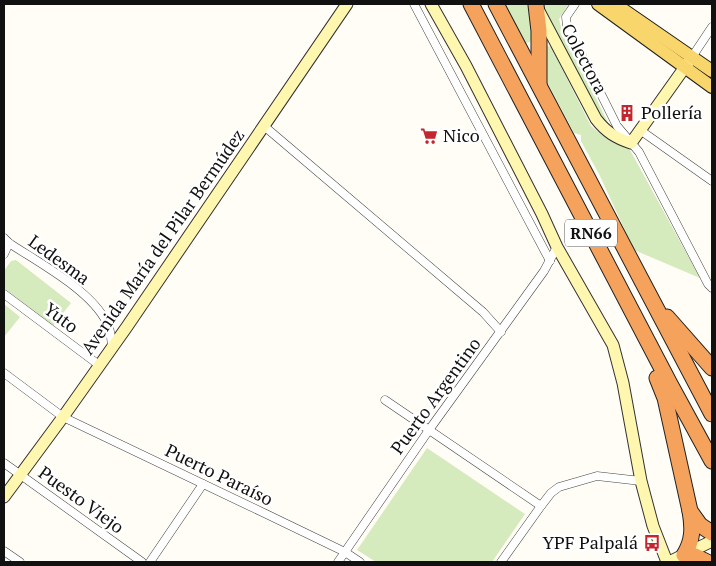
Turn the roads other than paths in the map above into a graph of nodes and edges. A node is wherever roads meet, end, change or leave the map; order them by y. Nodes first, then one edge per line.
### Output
1 (347, 4) edge
2 (414, 4) edge
3 (431, 4) edge
4 (471, 4) edge
5 (496, 4) edge
6 (575, 4) edge
7 (598, 4) edge
8 (615, 4) edge
9 (535, 5) edge
10 (712, 27) edge
11 (688, 62) junction
12 (712, 71) edge
13 (712, 87) edge
14 (539, 88) junction
15 (264, 126) junction
16 (640, 130) junction
17 (631, 143) junction
18 (712, 180) edge
19 (583, 218) junction
20 (6, 241) edge
21 (557, 246) junction
22 (4, 254) edge
23 (550, 261) junction
24 (712, 288) edge
25 (4, 294) edge
26 (649, 296) junction
27 (501, 332) junction
28 (112, 346) junction
29 (100, 365) junction
30 (712, 368) edge
31 (4, 373) edge
32 (385, 400) dead end
33 (712, 414) edge
34 (63, 417) junction
35 (429, 430) junction
36 (712, 462) edge
37 (4, 463) edge
38 (20, 474) junction
39 (641, 481) junction
40 (203, 484) junction
41 (4, 497) edge
42 (541, 506) junction
43 (690, 512) junction
44 (712, 533) edge
45 (712, 541) edge
46 (4, 551) edge
47 (345, 552) junction
48 (684, 555) junction
49 (20, 562) edge
50 (142, 562) edge
51 (150, 562) edge
52 (338, 562) edge
53 (360, 562) edge
54 (501, 562) edge
55 (668, 562) edge
56 (707, 562) edge

1 - 15 street, Avenida María del Pilar Bermúdez
2 - 23 street
3 - 21 street
4 - 19 highway, RN66
5 - 14 highway, RN66
6 - 17 street
7 - 11 main road
8 - 11 main road
9 - 14 highway
9 - 17 street, Colectora
10 - 11 street
11 - 12 main road
11 - 13 main road
11 - 16 street
14 - 26 highway, RN66
15 - 27 street
15 - 28 street, Avenida María del Pilar Bermúdez
16 - 17 street
16 - 18 street
17 - 24 street
19 - 36 highway, RN66
19 - 43 highway
20 - 22 street
20 - 28 street, Ledesma
21 - 23 street, Puerto Argentino
21 - 39 street
23 - 27 street, Puerto Argentino
25 - 29 street, Yuto
26 - 30 highway
26 - 33 highway, RN66
27 - 35 street, Puerto Argentino
28 - 29 street, Avenida María del Pilar Bermúdez
29 - 34 street, Avenida María del Pilar Bermúdez
31 - 34 street, Puerto Paraíso
32 - 35 street
34 - 38 street, Avenida María del Pilar Bermúdez
34 - 40 street, Puerto Paraíso
35 - 42 street
35 - 47 street, Puerto Argentino
37 - 38 street, Puesto Viejo
38 - 41 street, Avenida María del Pilar Bermúdez
38 - 50 street, Puesto Viejo
39 - 42 street
39 - 55 street
40 - 47 street, Puerto Paraíso
40 - 51 street
42 - 54 street
43 - 44 highway
43 - 48 highway
45 - 48 street
46 - 49 street
47 - 52 street, Puerto Argentino
47 - 53 street, Puerto Paraíso
48 - 55 street
48 - 56 highway

